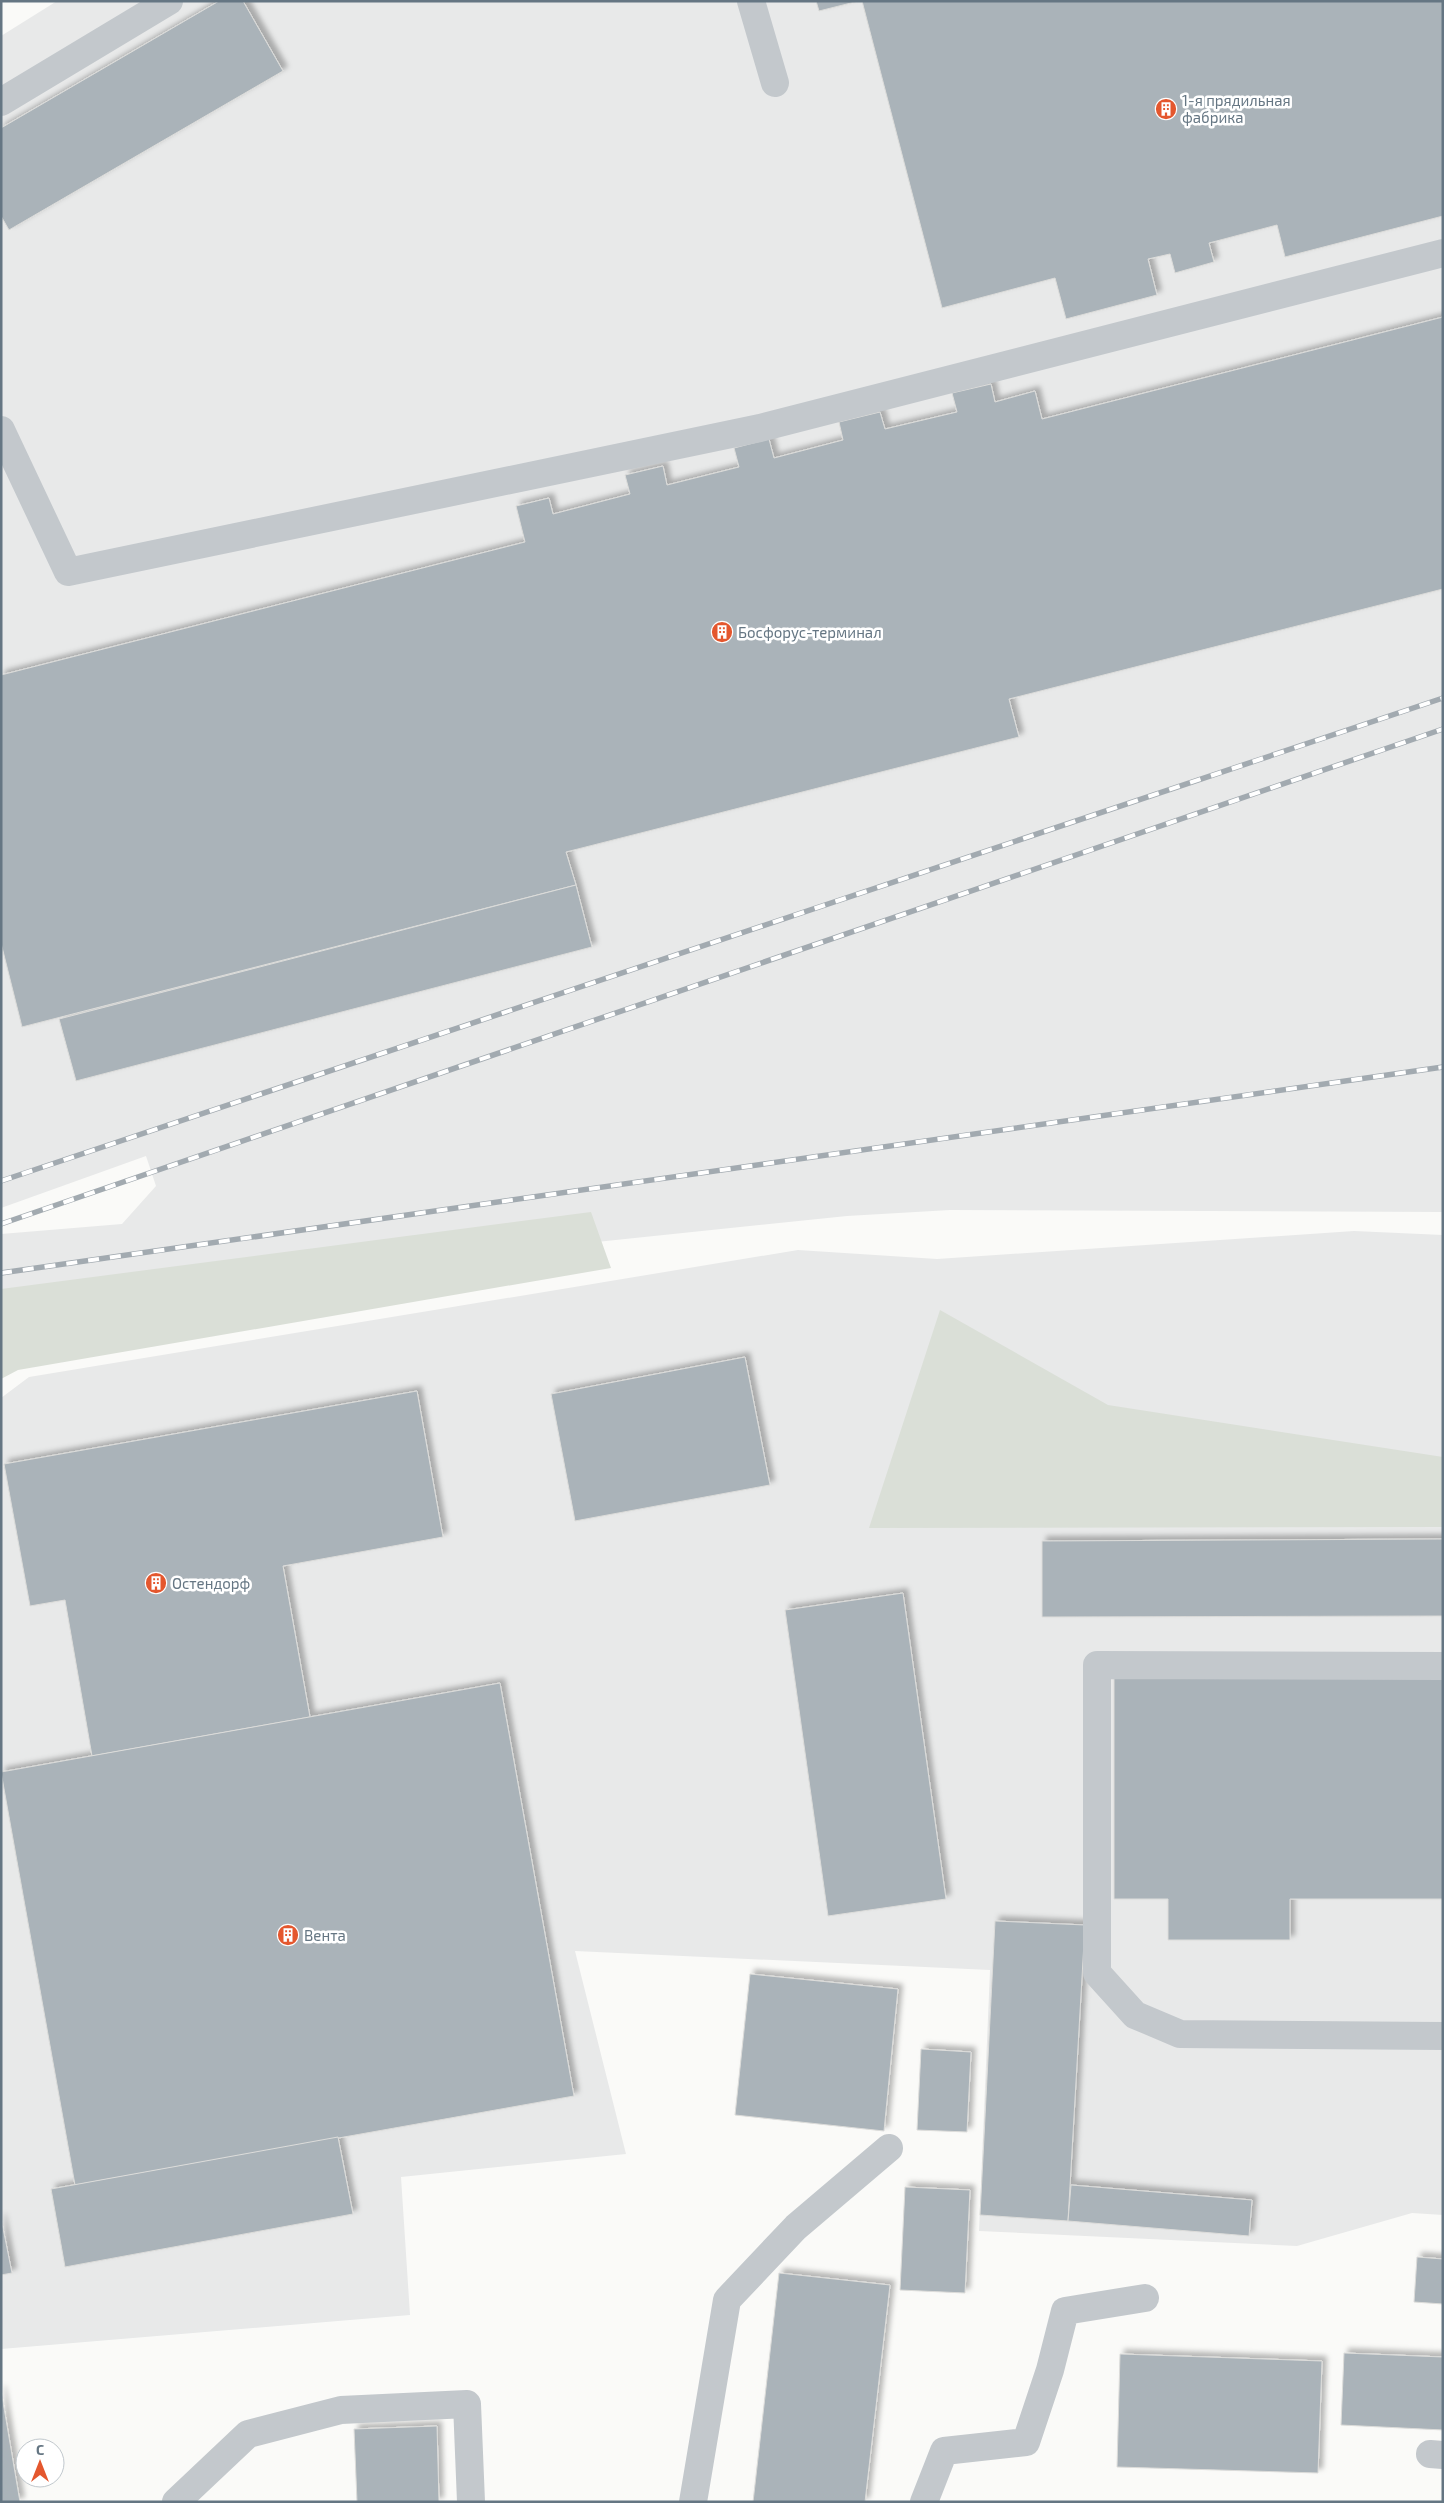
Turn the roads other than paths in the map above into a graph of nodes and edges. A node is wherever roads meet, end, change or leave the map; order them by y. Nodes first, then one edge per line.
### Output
1 (169, 1) edge
2 (750, 1) edge
3 (775, 83) dead end
4 (1, 102) edge
5 (1443, 253) edge
6 (1, 430) edge
7 (1443, 1666) edge
8 (1443, 2036) edge
9 (889, 2148) dead end
10 (1145, 2298) dead end
11 (176, 2502) edge
12 (471, 2502) edge
13 (693, 2502) edge
14 (924, 2502) edge

1 - 4 lane
2 - 3 lane
5 - 6 lane
7 - 8 lane
9 - 13 lane
10 - 14 lane
11 - 12 lane

